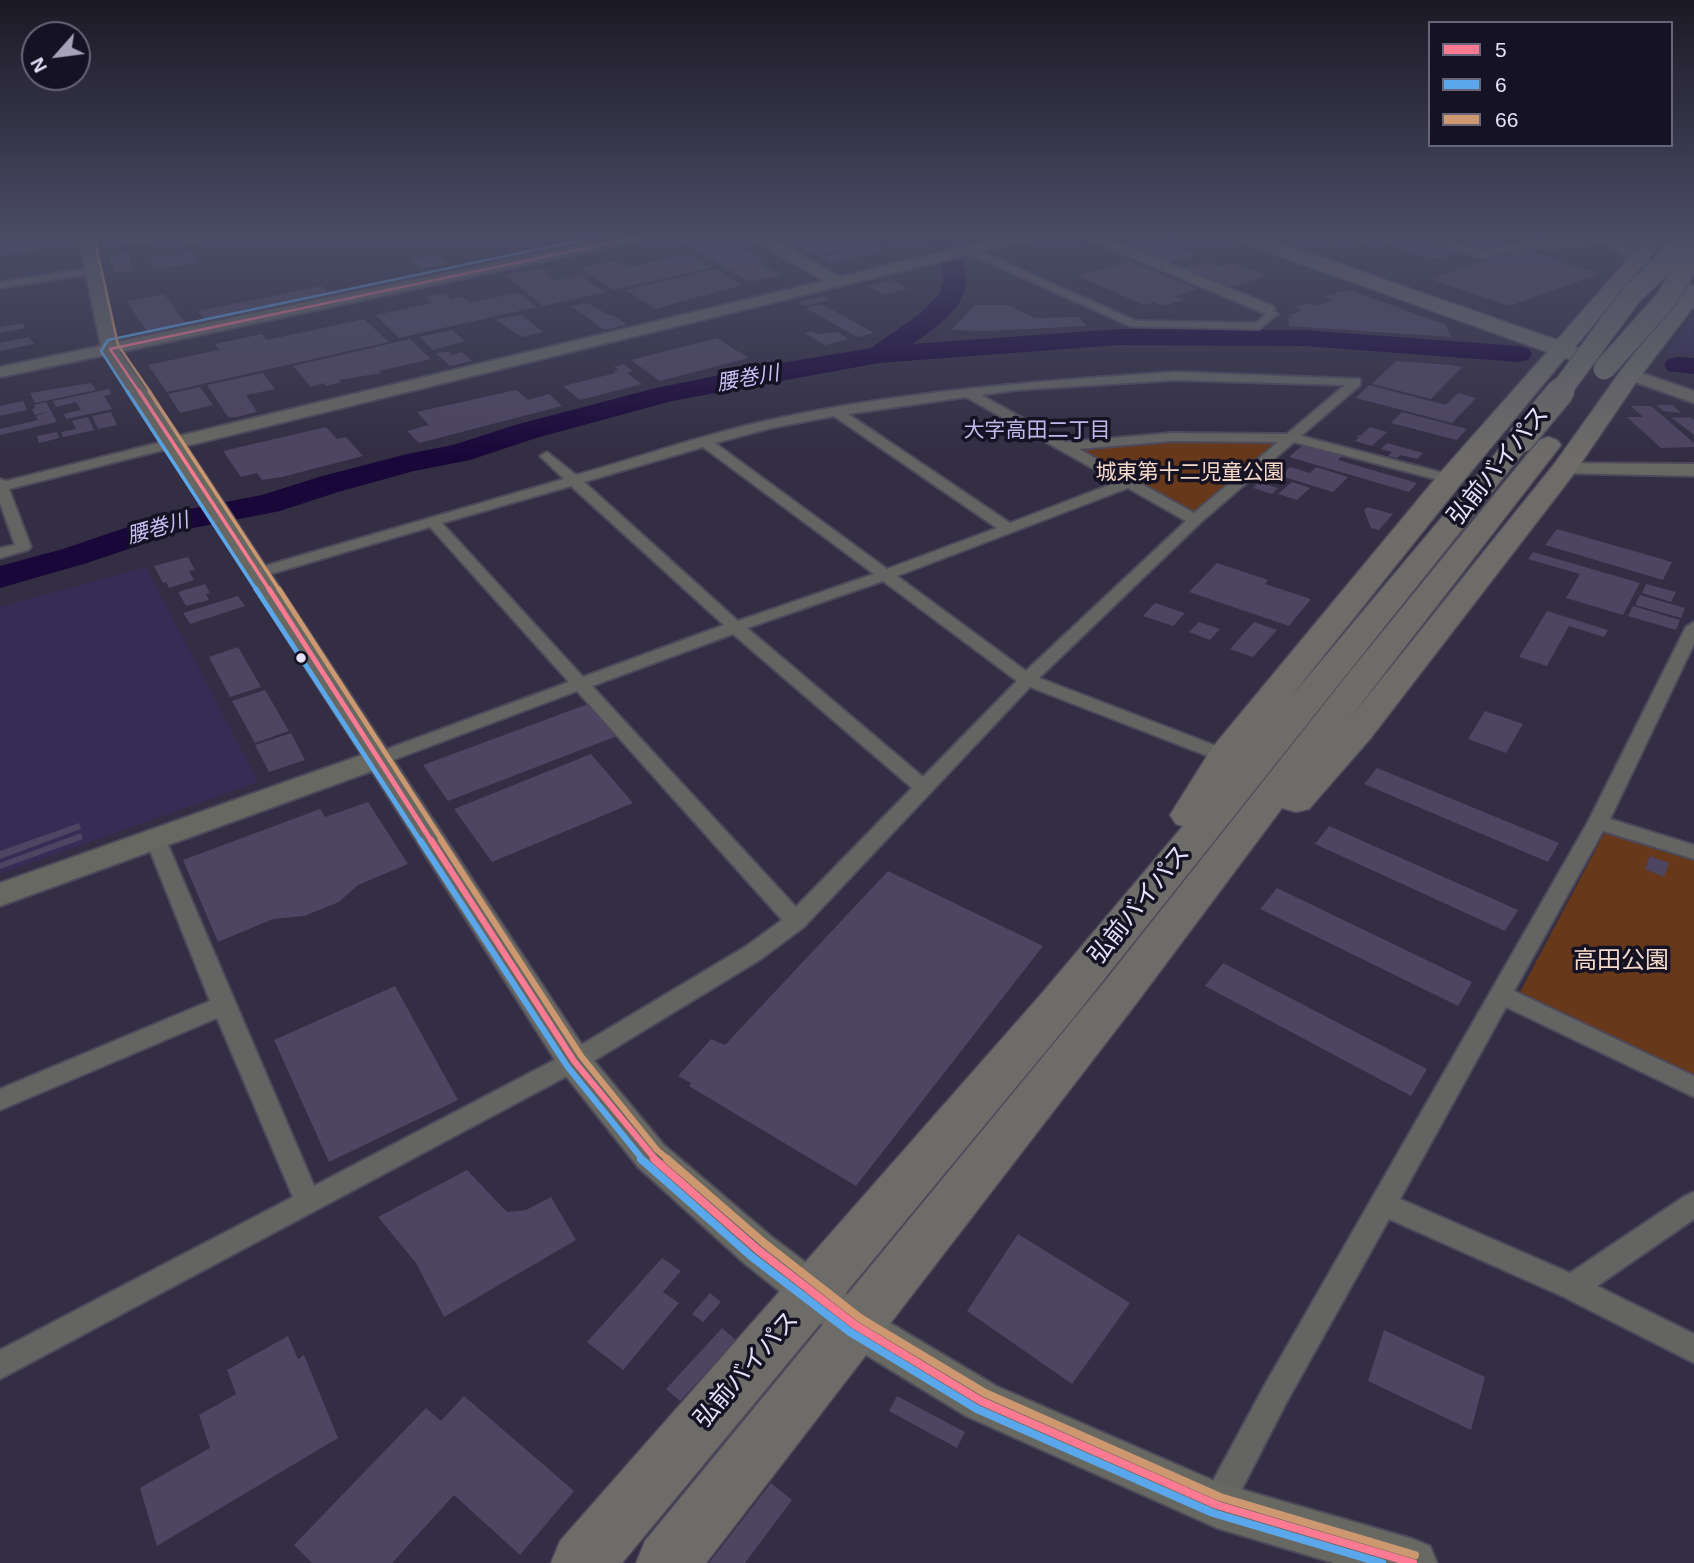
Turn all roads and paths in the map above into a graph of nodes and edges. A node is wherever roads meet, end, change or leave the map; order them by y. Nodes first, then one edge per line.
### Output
1 (101, 309) edge
2 (299, 309) edge
3 (727, 309) edge
4 (1099, 309) edge
5 (1267, 309) edge
6 (1458, 309) edge
7 (1469, 309) edge
8 (1595, 309) edge
9 (1621, 309) edge
10 (1658, 309) edge
11 (1681, 309) edge
12 (1565, 345) junction
13 (110, 349) junction
14 (1634, 370) junction
15 (0, 372) edge
16 (1694, 385) edge
17 (968, 393) junction
18 (1694, 397) edge
19 (836, 412) junction
20 (1292, 438) junction
21 (705, 442) junction
22 (174, 443) junction
23 (1061, 447) junction
24 (1544, 451) junction
25 (547, 456) dead end
26 (1692, 472) edge
27 (1450, 479) junction
28 (574, 482) junction
29 (1126, 484) junction
30 (1, 486) edge
31 (1195, 520) junction
32 (433, 522) junction
33 (1009, 529) junction
34 (0, 553) edge
35 (257, 573) junction
36 (886, 575) junction
37 (735, 627) junction
38 (1694, 627) edge
39 (1687, 660) edge
40 (1027, 680) junction
41 (582, 684) junction
42 (1225, 756) junction
43 (378, 759) junction
44 (923, 787) junction
45 (1598, 822) junction
46 (155, 838) junction
47 (1694, 852) edge
48 (0, 895) edge
49 (796, 921) junction
50 (1501, 995) junction
51 (1059, 1004) junction
52 (223, 1005) junction
53 (574, 1062) junction
54 (1694, 1087) edge
55 (0, 1100) edge
56 (308, 1202) junction
57 (1384, 1204) junction
58 (1694, 1204) edge
59 (1572, 1287) junction
60 (834, 1308) junction
61 (1694, 1349) edge
62 (0, 1364) edge
63 (1217, 1505) junction
64 (582, 1563) edge
65 (667, 1563) edge
66 (1413, 1563) edge

1 - 13 street
2 - 13 street
3 - 22 street
4 - 5 street
6 - 12 highway
7 - 12 highway
8 - 12 highway
9 - 24 highway, 弘前バイパス, bridge
10 - 24 highway, 弘前バイパス, bridge
11 - 14 highway
12 - 14 highway
12 - 27 highway
13 - 15 street
13 - 22 street
14 - 16 street
14 - 18 street
14 - 24 highway
17 - 19 street
17 - 20 street
17 - 23 street
19 - 21 street
19 - 33 street
20 - 23 street
20 - 27 street
20 - 31 street
21 - 28 street
21 - 36 street
22 - 30 street
22 - 35 street
23 - 29 street
24 - 26 street
24 - 51 highway, 弘前バイパス
24 - 60 highway, 弘前バイパス
25 - 28 street
27 - 42 highway
28 - 32 street
28 - 37 street
29 - 31 street
29 - 33 street
30 - 34 street
31 - 40 street
32 - 35 street
32 - 41 street
33 - 36 street
35 - 43 street
36 - 37 street
36 - 40 street
37 - 41 street
37 - 44 street
38 - 39 street
39 - 45 street
40 - 42 street
40 - 44 street
41 - 43 street
41 - 49 street
42 - 51 highway
43 - 46 street
43 - 53 street
44 - 49 street
45 - 47 street
45 - 50 street
46 - 48 street
46 - 52 street
49 - 53 street
50 - 54 street
50 - 57 street
51 - 60 highway, 弘前バイパス
52 - 55 street
52 - 56 street
53 - 56 street
53 - 60 street
56 - 62 street
57 - 59 street
57 - 63 street
58 - 59 street
59 - 61 street
60 - 63 street
60 - 64 highway, 弘前バイパス
60 - 65 highway, 弘前バイパス
63 - 66 street

